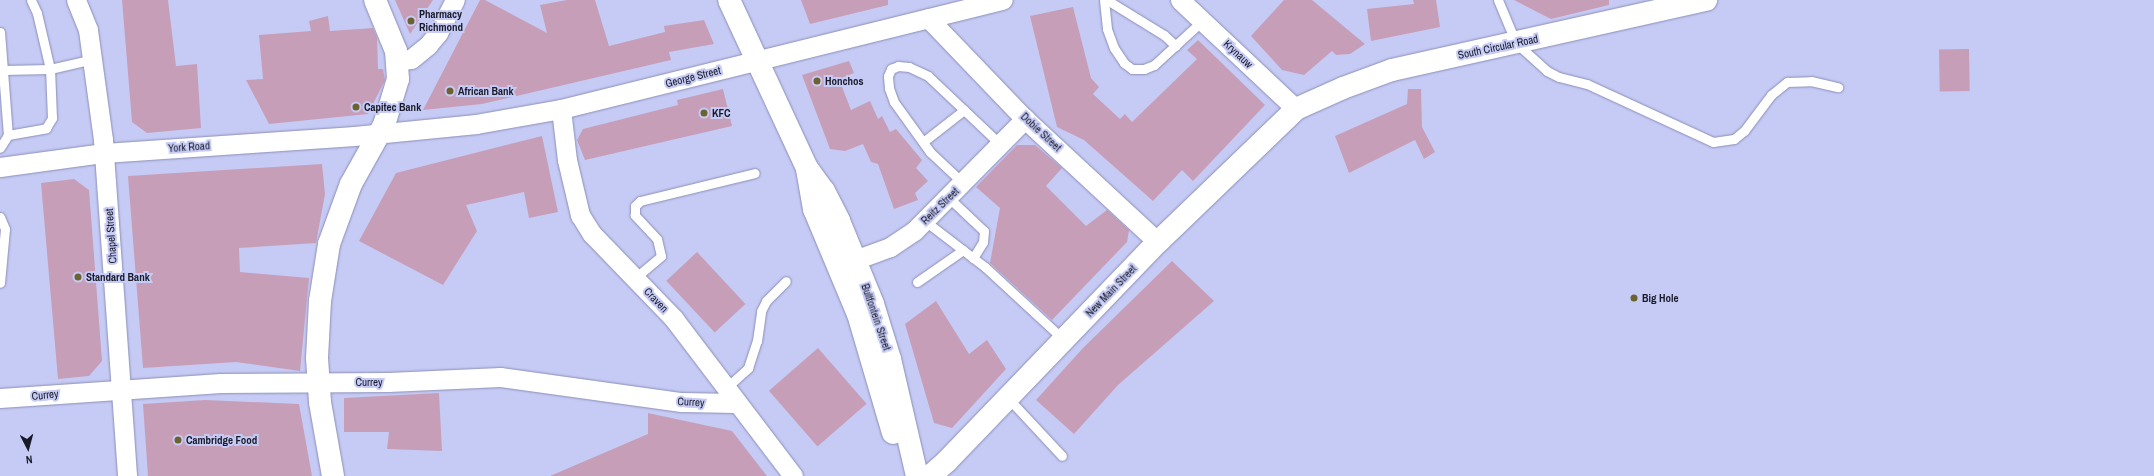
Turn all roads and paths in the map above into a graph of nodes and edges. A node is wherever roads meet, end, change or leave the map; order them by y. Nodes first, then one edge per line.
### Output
1 (31, 0) edge
2 (76, 0) edge
3 (375, 0) edge
4 (455, 0) edge
5 (729, 0) edge
6 (1003, 0) edge
7 (1104, 0) edge
8 (1107, 0) edge
9 (1180, 0) edge
10 (1498, 0) edge
11 (1706, 0) edge
12 (928, 18) junction
13 (1202, 20) junction
14 (0, 32) edge
15 (1516, 43) junction
16 (1176, 46) junction
17 (93, 59) junction
18 (398, 61) junction
19 (756, 61) junction
20 (50, 69) junction
21 (3, 70) junction
22 (1838, 87) dead end
23 (561, 109) junction
24 (1296, 109) junction
25 (964, 110) junction
26 (1025, 118) junction
27 (380, 134) junction
28 (8, 135) junction
29 (923, 142) junction
30 (1000, 144) junction
31 (0, 148) edge
32 (104, 153) junction
33 (0, 167) edge
34 (755, 173) dead end
35 (964, 183) junction
36 (949, 198) junction
37 (0, 217) edge
38 (925, 221) junction
39 (1158, 242) junction
40 (962, 250) junction
41 (973, 258) junction
42 (846, 263) junction
43 (635, 278) junction
44 (786, 280) dead end
45 (917, 282) dead end
46 (0, 283) edge
47 (1064, 340) junction
48 (318, 382) junction
49 (123, 388) junction
50 (731, 396) junction
51 (0, 398) edge
52 (1008, 398) junction
53 (1062, 456) dead end
54 (127, 476) edge
55 (333, 476) edge
56 (793, 476) edge
57 (904, 476) edge
58 (917, 476) edge
59 (930, 476) edge

1 - 20 lane
2 - 17 street, Chapel Street
3 - 18 street
4 - 18 street
5 - 19 street, Bultfontein Street
6 - 12 street, George Street
7 - 16 lane
8 - 16 lane
9 - 13 street, Krynauw
10 - 15 lane
11 - 15 street, South Circular Road
12 - 19 street, George Street
12 - 26 street, Dobie Street
13 - 16 lane
13 - 24 street, Krynauw
14 - 21 lane
15 - 22 lane
15 - 24 street, South Circular Road
17 - 20 lane
17 - 32 street, Chapel Street
18 - 27 street
19 - 23 street, George Street
19 - 42 street, Bultfontein Street
20 - 21 lane
20 - 28 lane
21 - 28 lane
23 - 27 street, George Street
23 - 43 street, Craven
24 - 39 street, New Main Street
25 - 29 lane
25 - 29 lane
25 - 30 lane
26 - 30 street, Reitz Street
26 - 39 street, Dobie Street
27 - 32 street, York Road
27 - 48 street
28 - 31 lane
29 - 35 lane
30 - 35 street, Reitz Street
32 - 33 street, York Road
32 - 49 street, Chapel Street
34 - 43 lane
35 - 36 street, Reitz Street
36 - 38 street, Reitz Street
36 - 41 lane
37 - 46 lane
38 - 40 lane
38 - 42 street, Reitz Street
39 - 47 street, New Main Street
40 - 41 lane
40 - 45 lane
41 - 47 lane
42 - 57 street, Bultfontein Street
42 - 58 street, Bultfontein Street
43 - 50 street, Craven
44 - 50 lane
47 - 52 street, New Main Street
48 - 49 street, Currey
48 - 50 street, Currey
48 - 55 street
49 - 51 street, Currey
49 - 54 street, Chapel Street
50 - 56 street, Craven
52 - 53 lane
52 - 59 street, New Main Street

